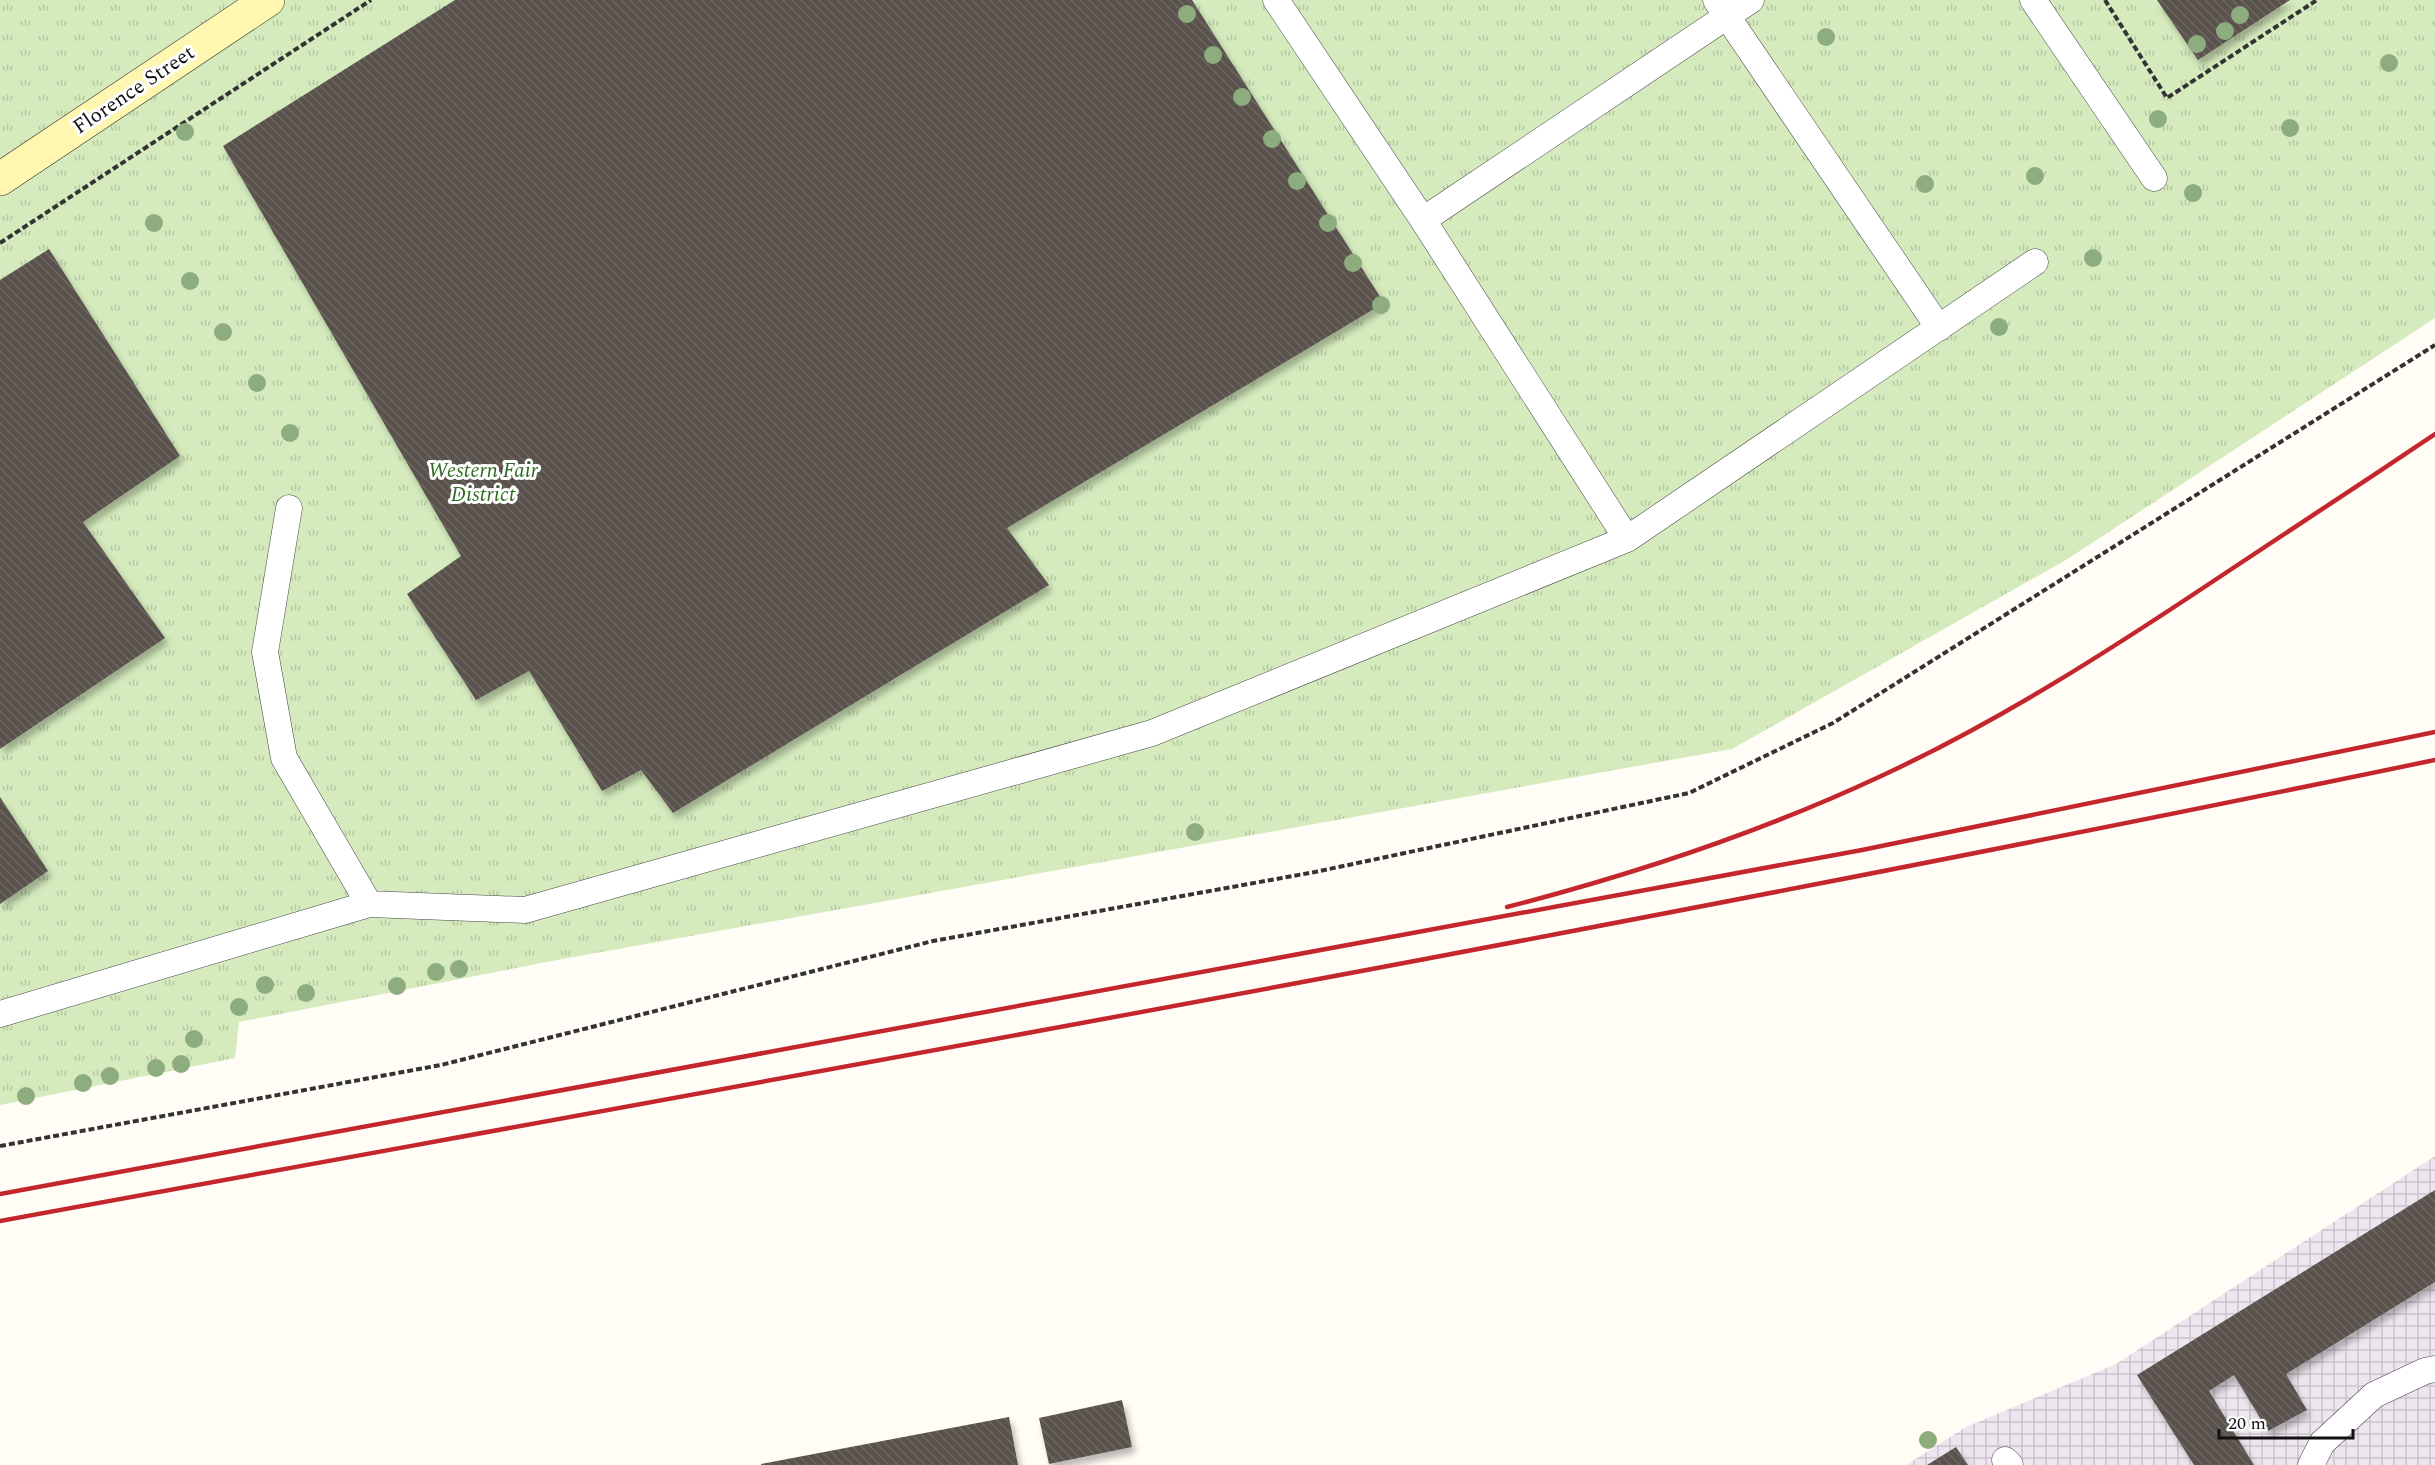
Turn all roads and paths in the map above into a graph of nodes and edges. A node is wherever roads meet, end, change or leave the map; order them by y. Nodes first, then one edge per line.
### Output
1 (268, 0) edge
2 (371, 0) edge
3 (1276, 0) edge
4 (1751, 0) edge
5 (2032, 0) edge
6 (2105, 0) edge
7 (2317, 0) edge
8 (1722, 8) edge
9 (2154, 178) dead end
10 (0, 179) edge
11 (1423, 219) junction
12 (0, 243) edge
13 (2035, 262) dead end
14 (1939, 328) junction
15 (2435, 345) edge
16 (289, 508) dead end
17 (1627, 539) junction
18 (369, 904) junction
19 (0, 1014) edge
20 (0, 1146) edge
21 (2435, 1370) edge
22 (2311, 1465) edge

1 - 10 main road, Florence Street
2 - 12 path
3 - 11 lane
4 - 8 lane
5 - 9 lane
6 - 7 path
8 - 11 lane
8 - 14 lane
11 - 17 lane
13 - 14 lane
14 - 17 lane
15 - 20 path
16 - 18 lane
17 - 18 lane
18 - 19 lane
21 - 22 lane

